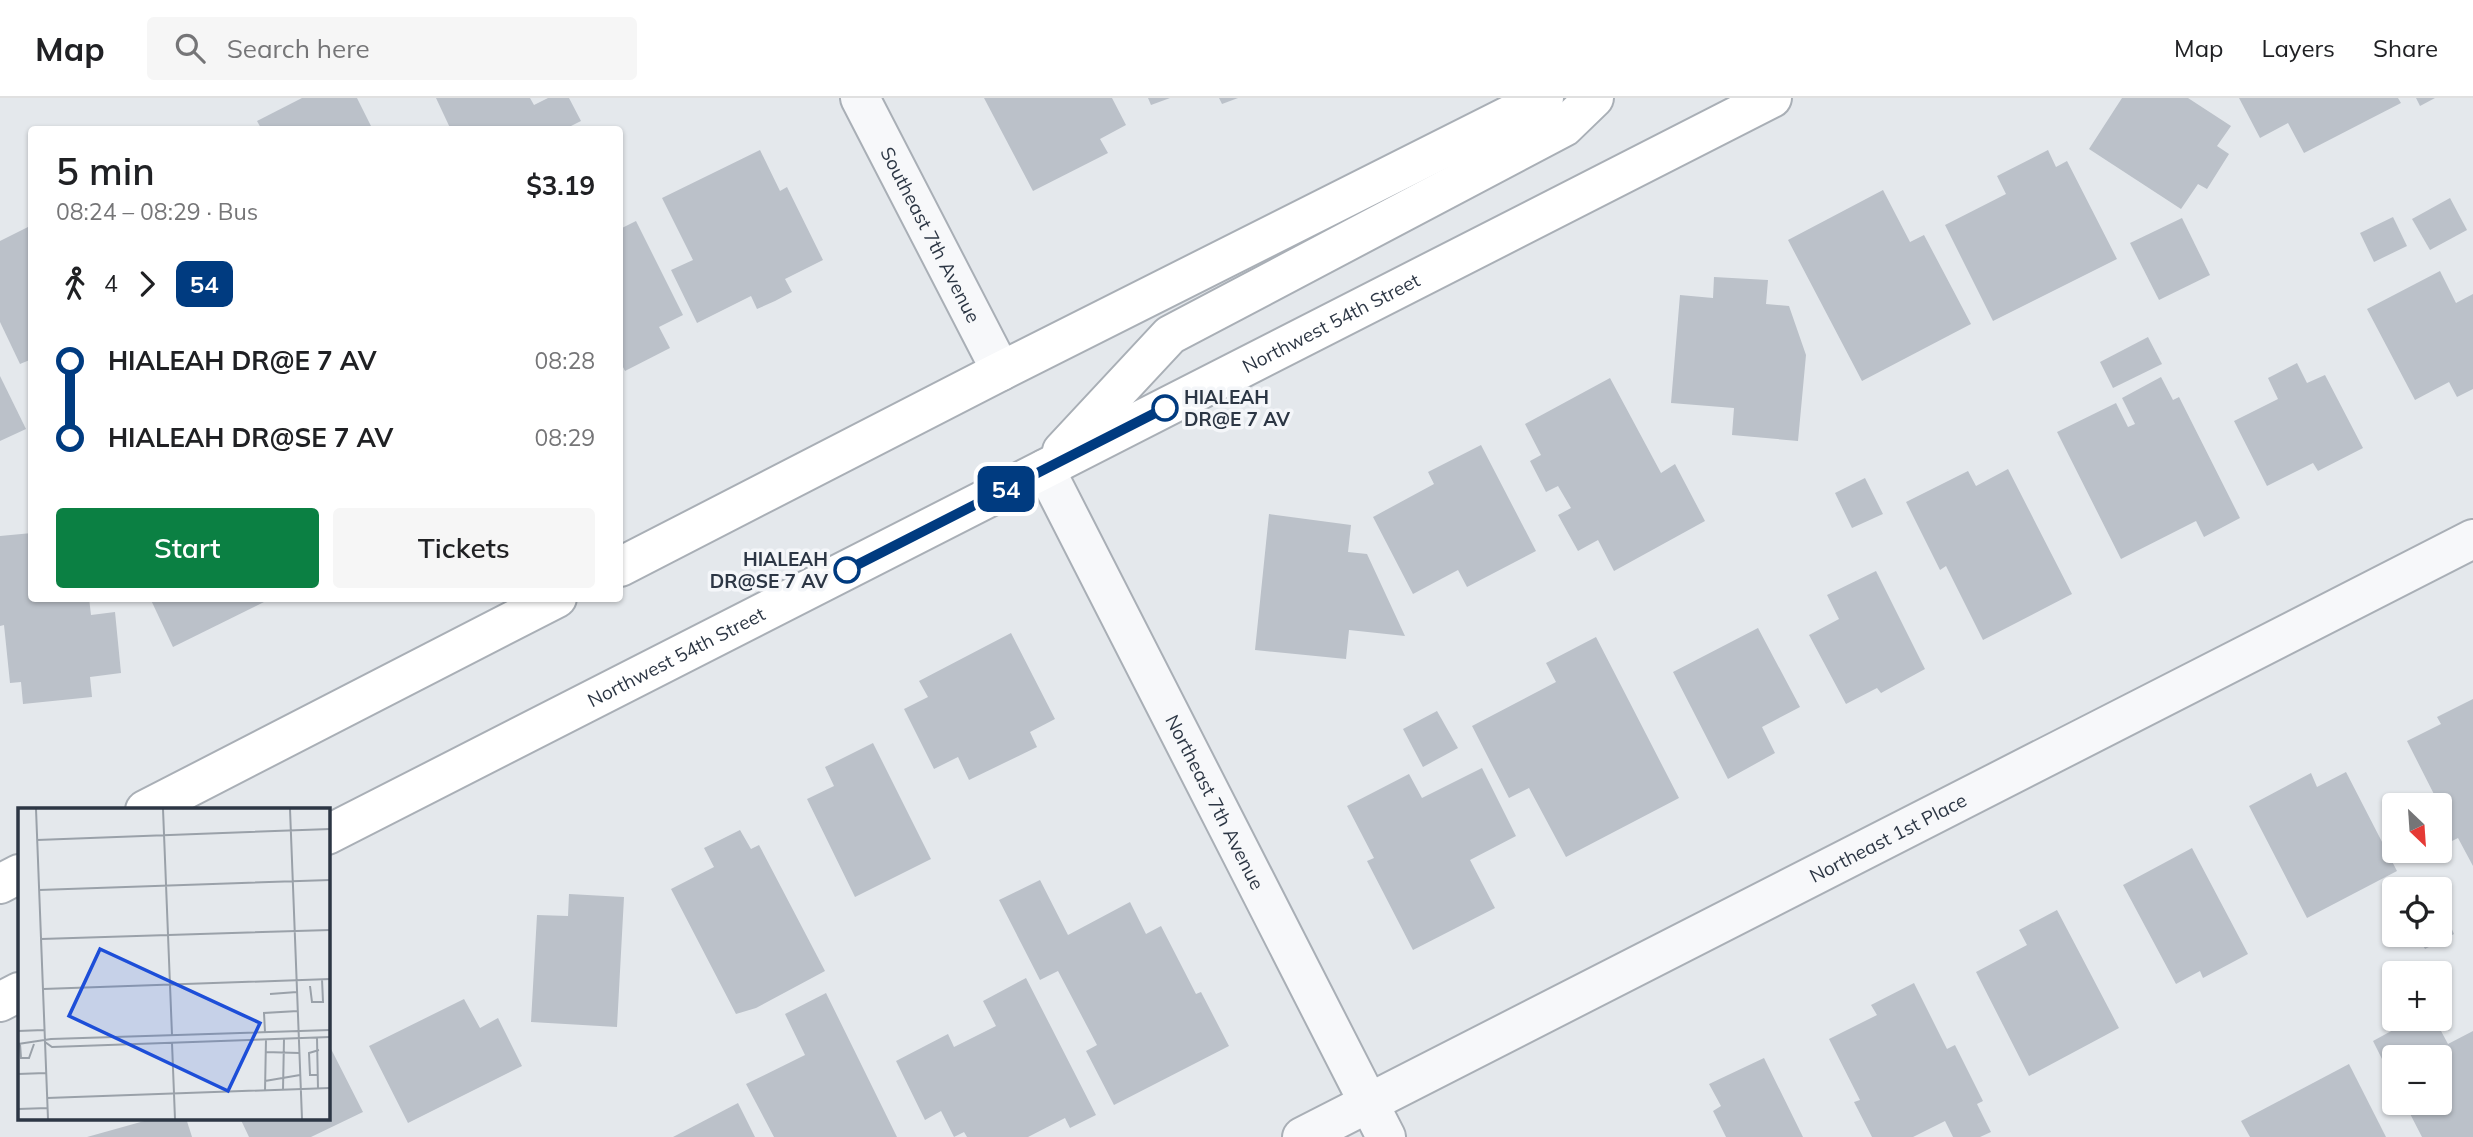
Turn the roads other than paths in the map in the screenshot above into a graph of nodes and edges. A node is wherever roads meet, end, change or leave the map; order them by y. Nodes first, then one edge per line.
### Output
1 (860, 98) edge
2 (1544, 98) edge
3 (1594, 98) edge
4 (1772, 98) edge
5 (1001, 371) junction
6 (1045, 469) junction
7 (2473, 539) edge
8 (623, 564) edge
9 (549, 602) edge
10 (149, 808) edge
11 (329, 834) edge
12 (18, 875) edge
13 (0, 884) edge
14 (18, 993) edge
15 (0, 1002) edge
16 (1368, 1104) junction
17 (1302, 1137) edge
18 (1385, 1137) edge

1 - 5 street, Southeast 7th Avenue
2 - 5 main road
3 - 6 main road
4 - 6 main road, Northwest 54th Street
5 - 8 main road
6 - 11 main road, Northwest 54th Street
6 - 16 street, Northeast 7th Avenue
7 - 16 street, Northeast 1st Place
9 - 10 main road
12 - 13 main road
14 - 15 main road
16 - 17 street, Northeast 1st Place
16 - 18 street, Northeast 7th Avenue

